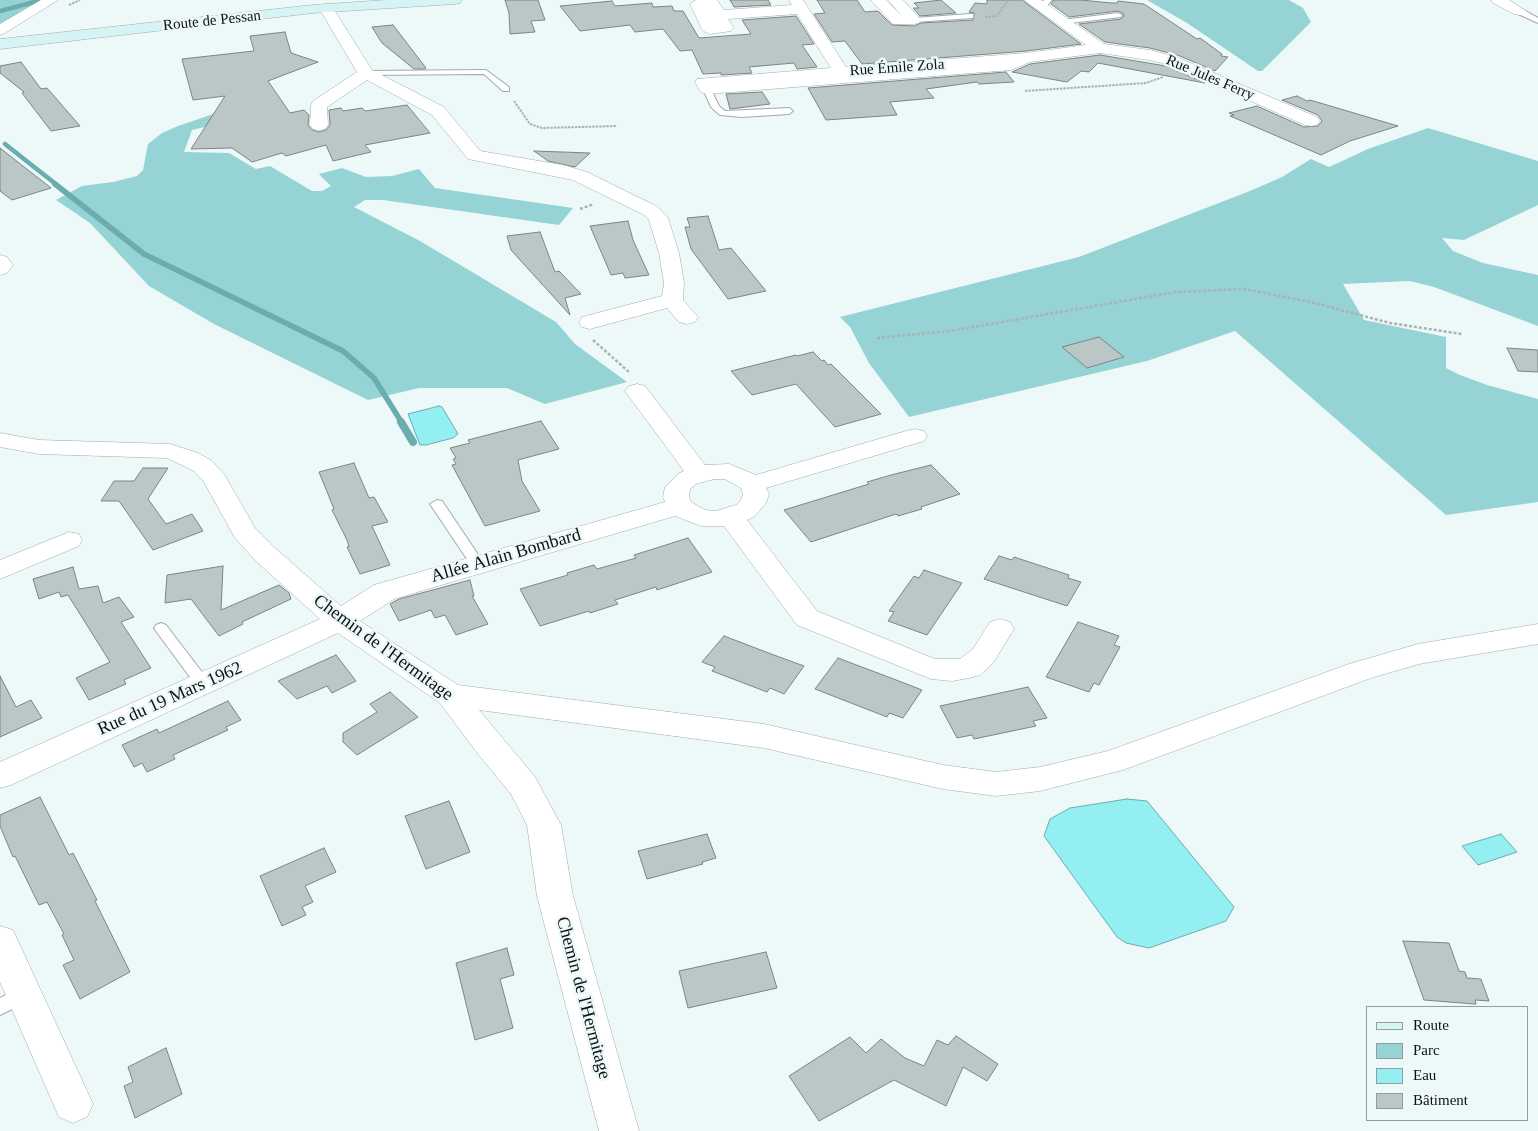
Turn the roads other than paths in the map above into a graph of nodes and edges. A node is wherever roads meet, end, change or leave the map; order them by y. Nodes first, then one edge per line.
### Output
1 (51, 0) edge
2 (455, 0) edge
3 (878, 0) edge
4 (895, 0) edge
5 (1498, 0) edge
6 (1040, 2) edge
7 (799, 4) edge
8 (326, 8) junction
9 (1519, 11) joint
10 (703, 16) dead end
11 (970, 16) road end
12 (1118, 16) dead end
13 (914, 20) junction
14 (1538, 20) edge
15 (1062, 22) junction
16 (0, 30) edge
17 (0, 44) edge
18 (1100, 48) junction
19 (1026, 58) junction
20 (842, 72) junction
21 (366, 73) junction
22 (506, 89) road end
23 (707, 89) junction
24 (789, 111) dead end
25 (1311, 121) dead end
26 (319, 125) dead end
27 (672, 300) junction
28 (688, 317) dead end
29 (590, 322) road end
30 (637, 392) road end
31 (915, 436) dead end
32 (0, 440) edge
33 (699, 474) junction
34 (752, 484) junction
35 (437, 504) dead end
36 (679, 506) junction
37 (731, 517) junction
38 (69, 540) dead end
39 (478, 565) junction
40 (0, 570) edge
41 (340, 621) junction
42 (161, 628) dead end
43 (1000, 629) dead end
44 (1538, 634) edge
45 (203, 684) junction
46 (451, 695) junction
47 (0, 776) edge
48 (0, 941) edge
49 (12, 1000) edge
50 (72, 1104) dead end
51 (619, 1131) edge

1 - 16 street
2 - 8 main road, Route de Pessan
3 - 13 street
4 - 13 street
5 - 9 street
6 - 15 street, Rue Jules Ferry
7 - 10 street
7 - 20 street
8 - 17 main road, Route de Pessan
8 - 21 street
9 - 14 lane
11 - 13 lane
12 - 15 lane
15 - 18 street, Rue Jules Ferry
18 - 19 street, Rue Émile Zola
18 - 25 street, Rue Jules Ferry
19 - 20 street, Rue Émile Zola
19 - 23 street
20 - 23 street, Rue Émile Zola
21 - 22 lane
21 - 26 street
21 - 27 street
23 - 24 lane
27 - 28 street
27 - 29 street
30 - 33 street
31 - 34 street
32 - 41 street, Chemin de l'Hermitage
33 - 34 street
33 - 36 street
34 - 37 street
35 - 39 lane
36 - 37 street
36 - 39 street, Allée Alain Bombard
37 - 43 street
38 - 40 street
39 - 41 street, Allée Alain Bombard
41 - 45 street, Rue du 19 Mars 1962
41 - 46 street, Chemin de l'Hermitage
42 - 45 lane
44 - 46 street
45 - 47 street, Rue du 19 Mars 1962
46 - 51 street, Chemin de l'Hermitage
48 - 49 street
49 - 50 street

